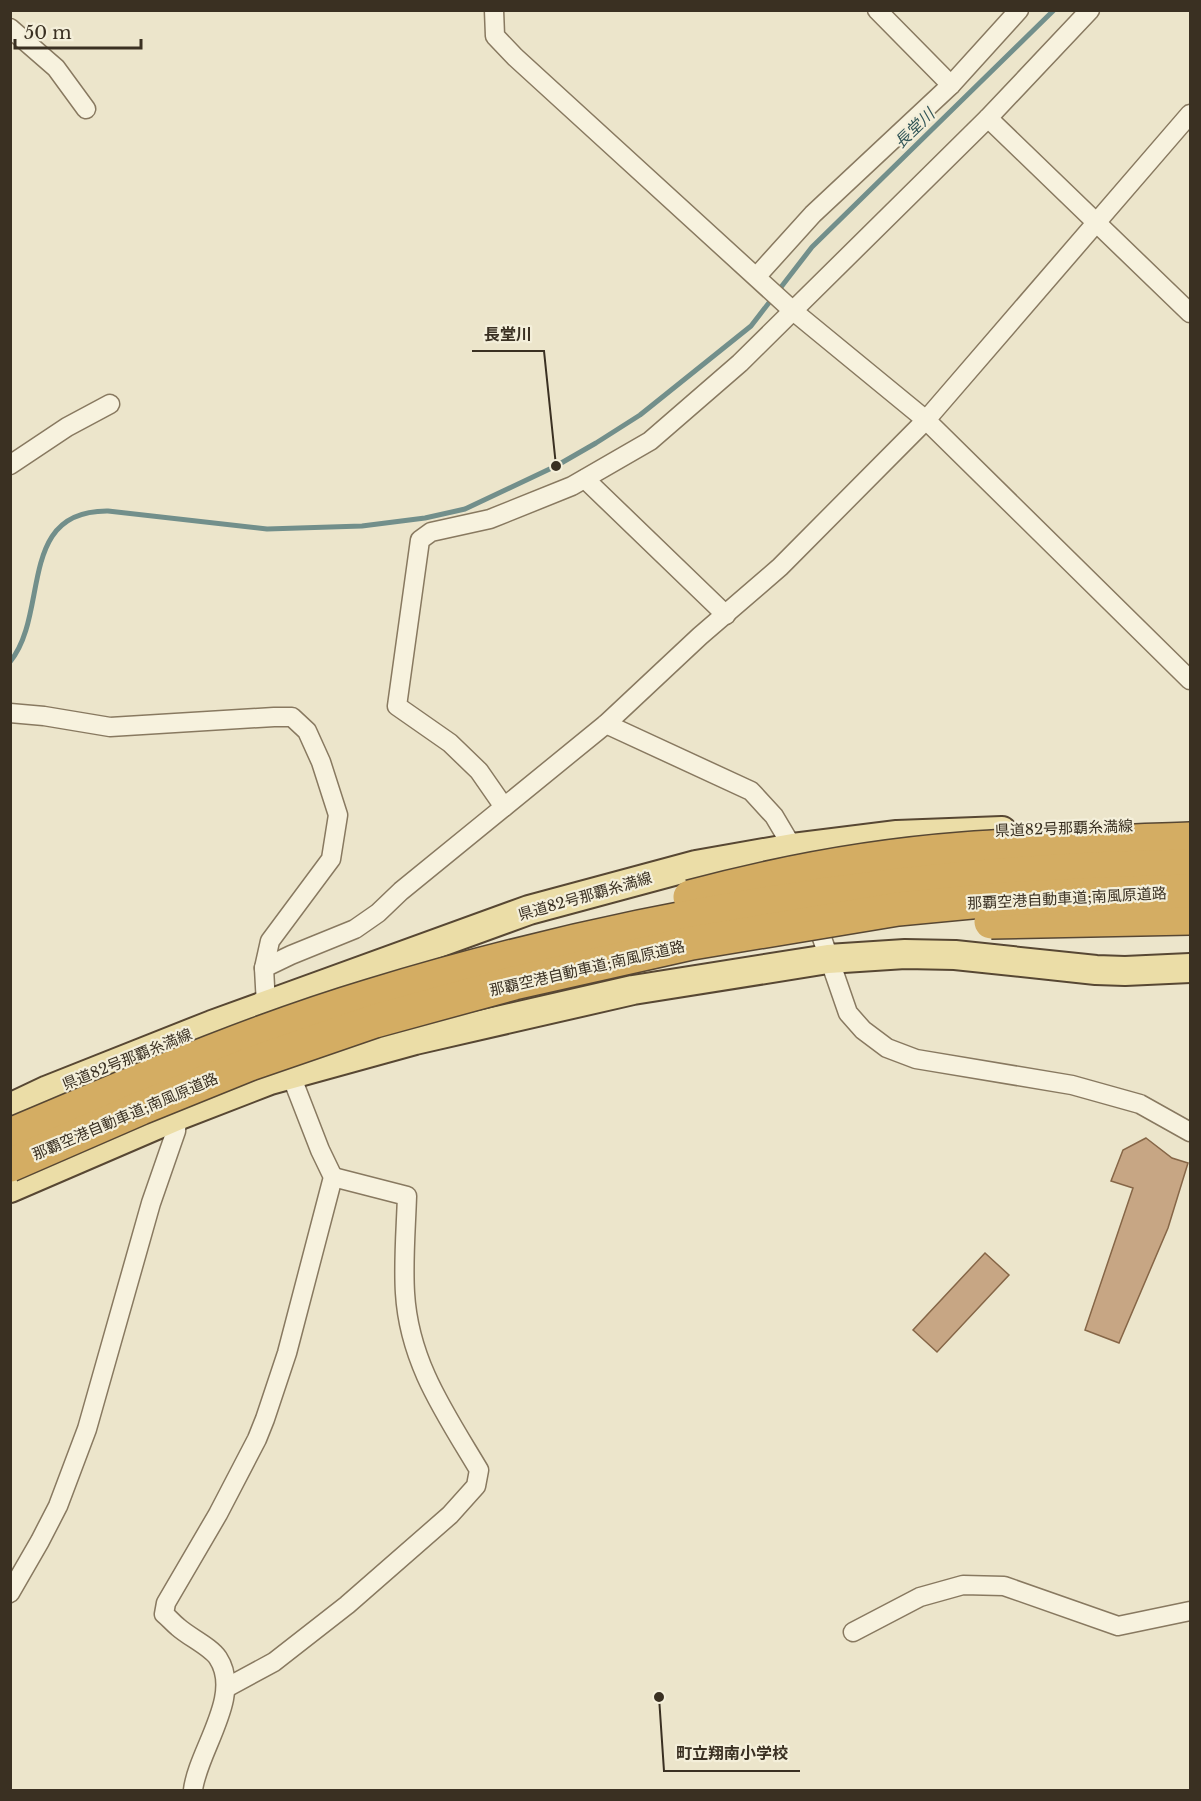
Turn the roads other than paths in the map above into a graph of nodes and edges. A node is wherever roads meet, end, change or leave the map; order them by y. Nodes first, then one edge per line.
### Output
1 (494, 10) edge
2 (878, 10) edge
3 (1019, 10) edge
4 (1090, 10) edge
5 (10, 28) edge
6 (951, 85) junction
7 (86, 109) dead end
8 (1191, 114) edge
9 (988, 118) junction
10 (1097, 223) junction
11 (757, 276) junction
12 (792, 310) junction
13 (1191, 313) edge
14 (110, 404) dead end
15 (926, 420) junction
16 (10, 465) edge
17 (585, 479) junction
18 (726, 615) junction
19 (1191, 680) edge
20 (10, 713) edge
21 (606, 724) junction
22 (504, 807) junction
23 (1191, 823) edge
24 (1191, 839) edge
25 (793, 848) junction
26 (1191, 866) edge
27 (1191, 891) edge
28 (1191, 918) edge
29 (828, 959) junction
30 (264, 968) junction
31 (1191, 968) edge
32 (507, 971) junction
33 (266, 1005) junction
34 (290, 1075) junction
35 (10, 1108) edge
36 (177, 1116) junction
37 (1191, 1132) edge
38 (10, 1135) edge
39 (10, 1164) edge
40 (333, 1177) junction
41 (10, 1188) edge
42 (10, 1593) edge
43 (1191, 1611) edge
44 (853, 1632) dead end
45 (226, 1688) junction
46 (193, 1791) edge

1 - 11 street
2 - 6 street
3 - 6 street
4 - 9 street
5 - 7 street
6 - 11 street
8 - 10 street
9 - 10 street
9 - 12 street
10 - 13 street
10 - 15 street
11 - 12 street
12 - 15 street
12 - 17 street
14 - 16 street
15 - 18 street
15 - 19 street
17 - 18 street
17 - 22 street
18 - 21 street
20 - 30 street
21 - 22 street
21 - 25 street
22 - 30 street
23 - 25 main road, 県道82号那覇糸満線
24 - 32 highway, bridge
25 - 29 street
25 - 33 main road, 県道82号那覇糸満線
26 - 32 highway, 那覇空港自動車道;南風原道路, bridge
27 - 32 highway, 那覇空港自動車道;南風原道路, bridge
28 - 32 highway, bridge
29 - 31 main road
29 - 34 main road
29 - 37 street
30 - 33 street
32 - 38 highway, 那覇空港自動車道;南風原道路, bridge
32 - 39 highway, 那覇空港自動車道;南風原道路, bridge
33 - 34 street
33 - 35 main road, 県道82号那覇糸満線
34 - 36 main road
34 - 40 street
36 - 41 main road
36 - 42 street
40 - 45 street
40 - 45 street
43 - 44 street
45 - 46 street

